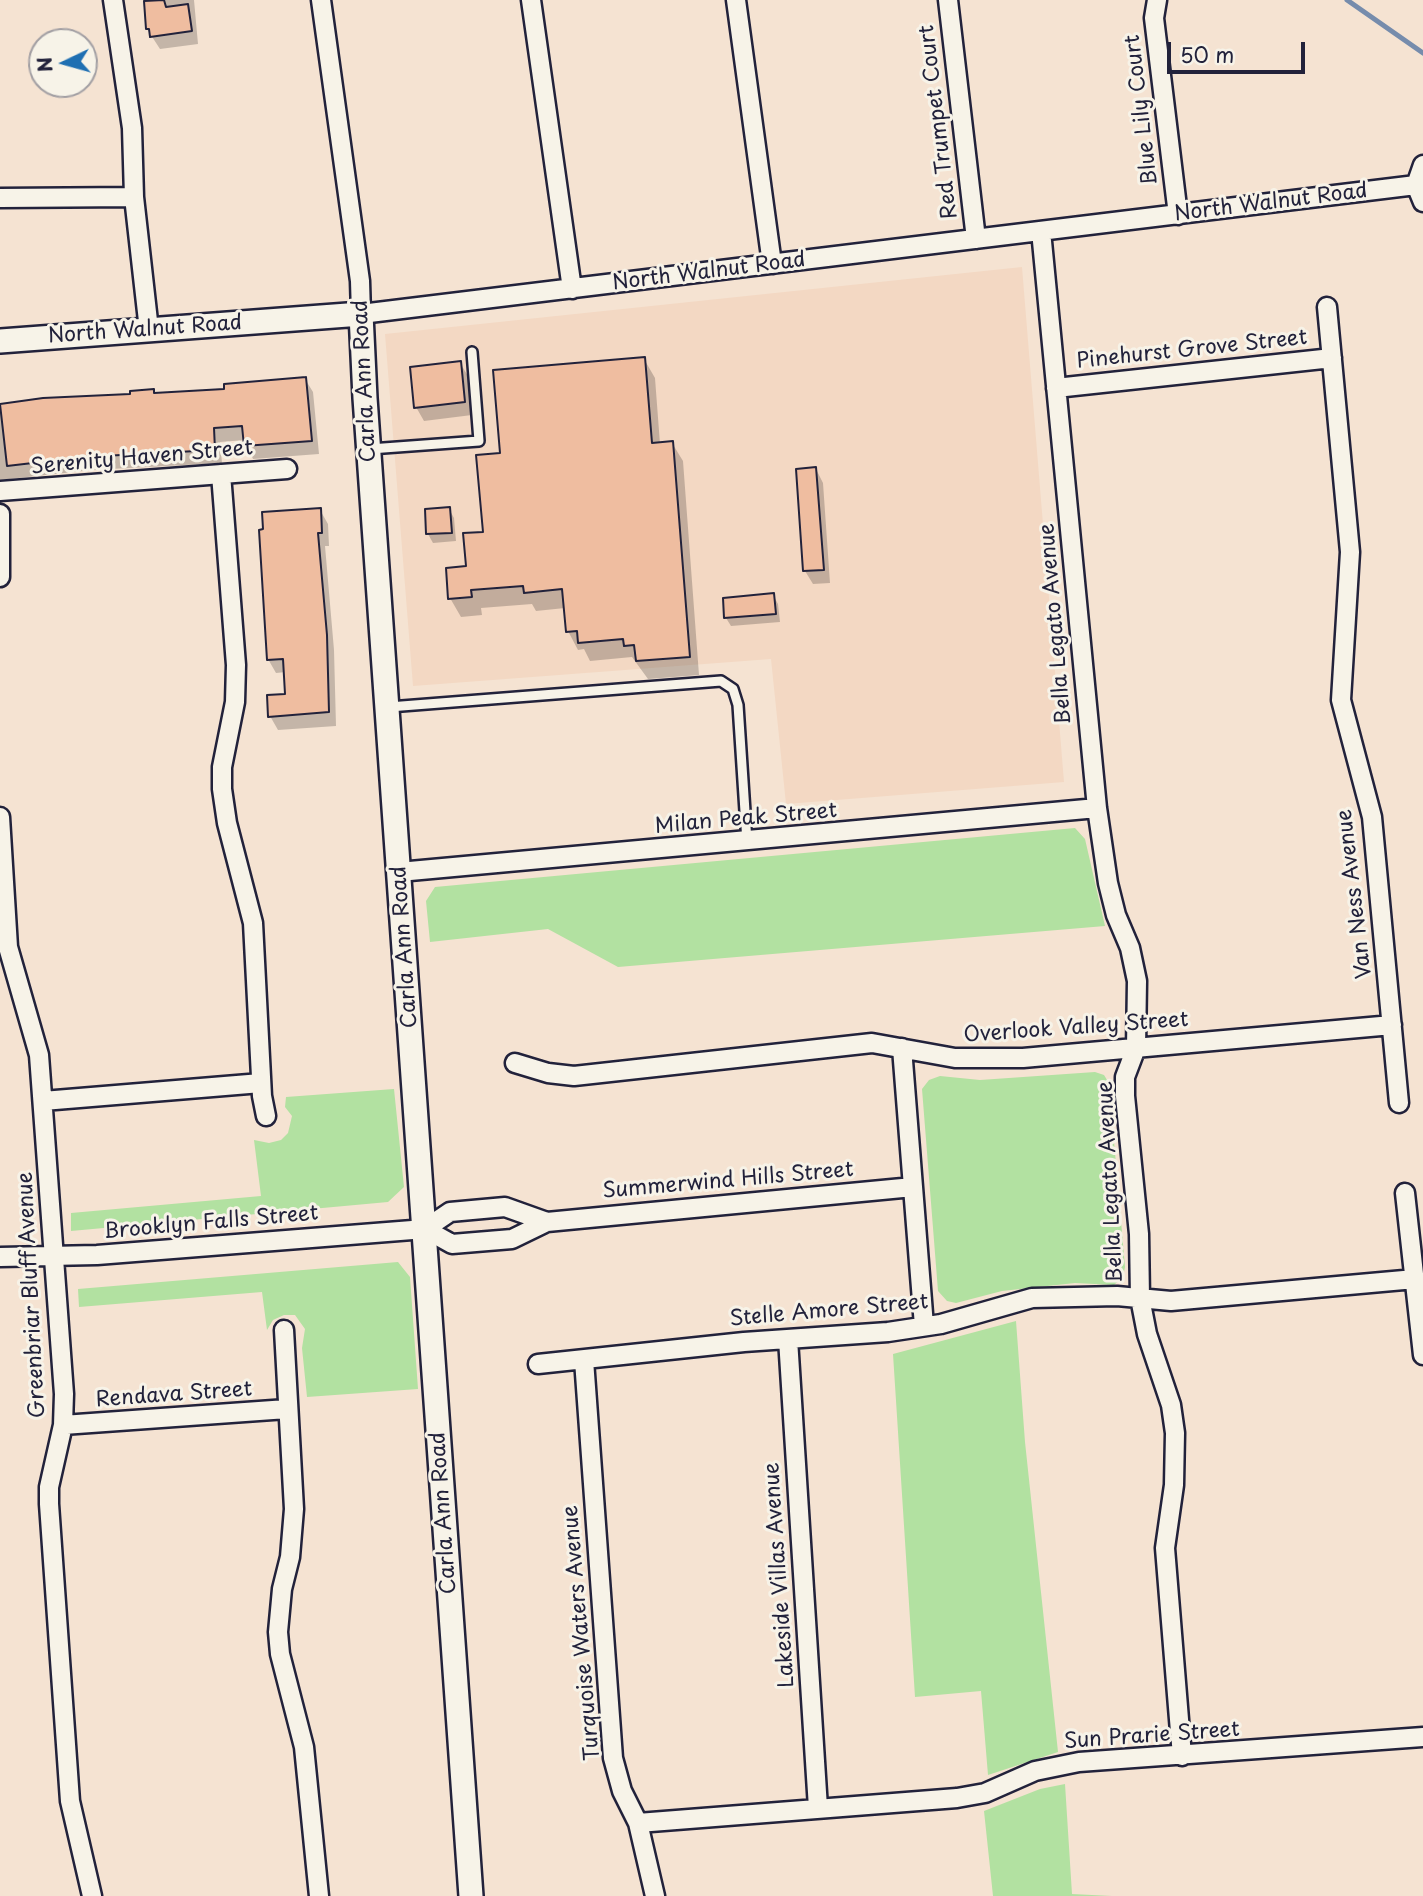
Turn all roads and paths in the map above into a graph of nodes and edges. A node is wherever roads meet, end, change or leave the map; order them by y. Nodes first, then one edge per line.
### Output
1 (113, 0) edge
2 (321, 0) edge
3 (531, 0) edge
4 (736, 0) edge
5 (948, 0) edge
6 (1157, 0) edge
7 (1423, 165) edge
8 (1416, 185) junction
9 (134, 197) junction
10 (0, 198) edge
11 (1423, 202) edge
12 (1178, 215) junction
13 (1041, 231) junction
14 (976, 239) junction
15 (772, 264) junction
16 (572, 289) junction
17 (1327, 307) dead end
18 (362, 313) junction
19 (149, 330) junction
20 (0, 341) edge
21 (472, 352) dead end
22 (1332, 358) junction
23 (1056, 388) junction
24 (368, 449) junction
25 (287, 469) dead end
26 (221, 474) junction
27 (0, 491) edge
28 (0, 514) edge
29 (0, 577) edge
30 (388, 707) junction
31 (1097, 808) junction
32 (0, 817) edge
33 (747, 842) junction
34 (399, 872) junction
35 (1392, 1025) junction
36 (902, 1048) junction
37 (1136, 1048) junction
38 (515, 1063) dead end
39 (261, 1083) junction
40 (43, 1101) junction
41 (1399, 1102) dead end
42 (266, 1116) dead end
43 (913, 1187) junction
44 (1405, 1193) dead end
45 (547, 1222) junction
46 (425, 1229) junction
47 (0, 1257) edge
48 (54, 1257) junction
49 (1415, 1279) junction
50 (1140, 1298) junction
51 (924, 1326) junction
52 (284, 1330) dead end
53 (788, 1339) junction
54 (1423, 1356) edge
55 (584, 1360) junction
56 (538, 1364) dead end
57 (287, 1409) junction
58 (63, 1425) junction
59 (1423, 1737) edge
60 (1182, 1756) junction
61 (818, 1808) junction
62 (638, 1823) junction
63 (92, 1896) edge
64 (319, 1896) edge
65 (471, 1896) edge
66 (655, 1896) edge

1 - 9 street
2 - 18 street, Carla Ann Road
3 - 16 street
4 - 15 street
5 - 14 street, Red Trumpet Court
6 - 12 street, Blue Lily Court
7 - 8 street
8 - 11 street
8 - 12 street, North Walnut Road
9 - 10 street
9 - 19 street
12 - 13 street, North Walnut Road
13 - 14 street, North Walnut Road
13 - 23 street, Bella Legato Avenue
14 - 15 street, North Walnut Road
15 - 16 street, North Walnut Road
16 - 18 street, North Walnut Road
17 - 22 street, Van Ness Avenue
18 - 19 street, North Walnut Road
18 - 24 street, Carla Ann Road
19 - 20 street, North Walnut Road
21 - 24 lane
22 - 23 street, Pinehurst Grove Street
22 - 35 street, Van Ness Avenue
23 - 31 street, Bella Legato Avenue
24 - 30 street, Carla Ann Road
25 - 26 street, Serenity Haven Street
26 - 27 street, Serenity Haven Street
26 - 39 street
28 - 29 street
30 - 33 lane
30 - 34 street, Carla Ann Road
31 - 33 street, Milan Peak Street
31 - 37 street, Bella Legato Avenue
32 - 40 street, Greenbriar Bluff Avenue
33 - 34 street, Milan Peak Street
34 - 46 street, Carla Ann Road
35 - 37 street, Overlook Valley Street
35 - 41 street, Van Ness Avenue
36 - 37 street, Overlook Valley Street
36 - 38 street, Overlook Valley Street
36 - 43 street
37 - 50 street, Bella Legato Avenue
39 - 40 street
39 - 42 street
40 - 48 street, Greenbriar Bluff Avenue
43 - 45 street, Summerwind Hills Street
43 - 51 street
44 - 49 street
45 - 46 street, Summerwind Hills Street
45 - 46 street, Summerwind Hills Street
46 - 48 street, Brooklyn Falls Street
46 - 65 street, Carla Ann Road
47 - 48 street, Brooklyn Falls Street
48 - 58 street, Greenbriar Bluff Avenue
49 - 50 street, Stelle Amore Street
49 - 54 street
50 - 51 street, Stelle Amore Street
50 - 60 street, Bella Legato Avenue
51 - 53 street, Stelle Amore Street
52 - 57 street
53 - 55 street, Stelle Amore Street
53 - 61 street, Lakeside Villas Avenue
55 - 56 street, Stelle Amore Street
55 - 62 street, Turquoise Waters Avenue
57 - 58 street, Rendava Street
57 - 64 street
58 - 63 street, Greenbriar Bluff Avenue
59 - 60 street, Sun Prarie Street
60 - 61 street, Sun Prarie Street
61 - 62 street, Sun Prarie Street
62 - 66 street, Turquoise Waters Avenue

